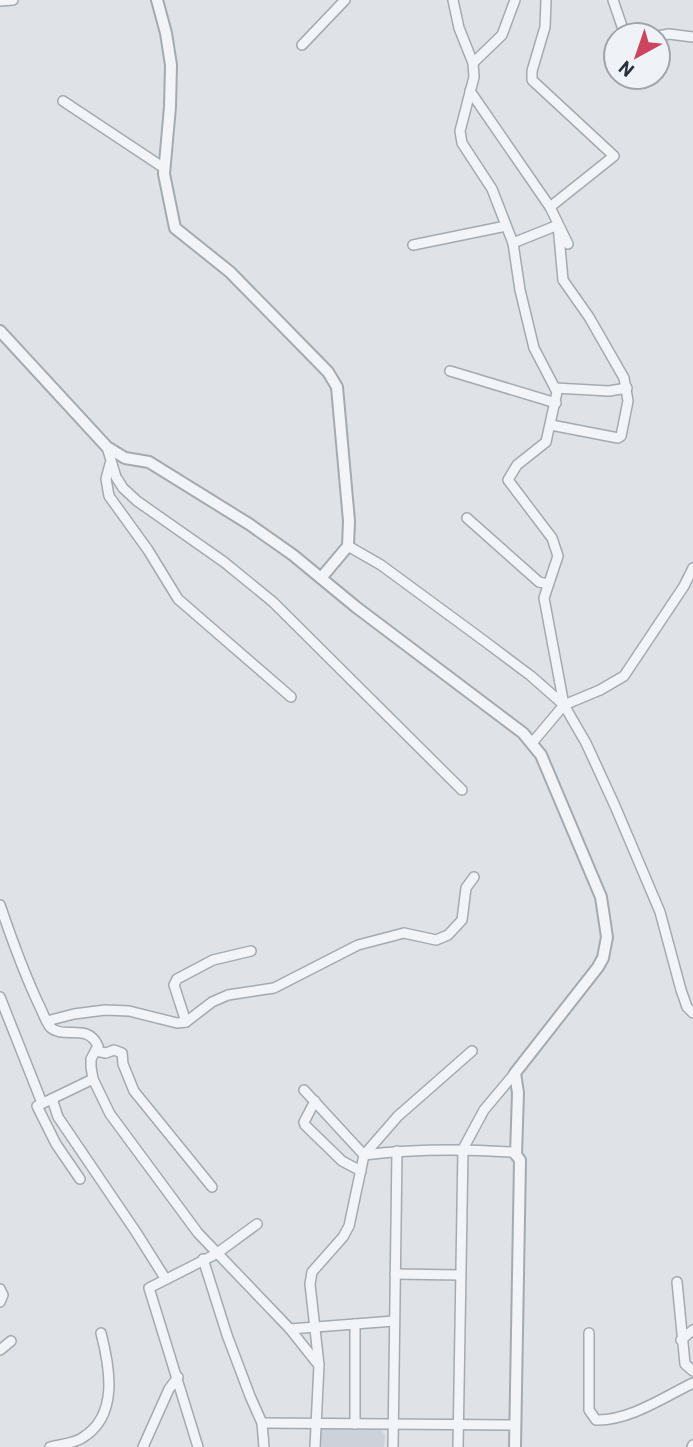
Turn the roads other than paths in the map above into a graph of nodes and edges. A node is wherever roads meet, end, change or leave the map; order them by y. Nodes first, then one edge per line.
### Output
1 (13, 0) edge
2 (157, 0) edge
3 (345, 0) edge
4 (453, 0) edge
5 (515, 0) edge
6 (545, 0) edge
7 (613, 0) edge
8 (0, 1) edge
9 (620, 21) edge
10 (672, 34) edge
11 (693, 37) edge
12 (302, 45) dead end
13 (473, 63) junction
14 (470, 91) junction
15 (63, 101) dead end
16 (164, 168) junction
17 (550, 207) junction
18 (558, 225) junction
19 (506, 226) junction
20 (513, 243) junction
21 (568, 244) dead end
22 (413, 245) dead end
23 (0, 331) edge
24 (450, 371) dead end
25 (555, 388) junction
26 (627, 388) junction
27 (556, 403) junction
28 (551, 425) junction
29 (107, 447) junction
30 (111, 463) junction
31 (467, 518) dead end
32 (348, 546) junction
33 (693, 568) edge
34 (321, 578) junction
35 (548, 584) junction
36 (291, 697) dead end
37 (564, 705) junction
38 (532, 743) junction
39 (462, 790) dead end
40 (474, 877) dead end
41 (0, 905) edge
42 (251, 951) dead end
43 (0, 997) edge
44 (693, 1013) edge
45 (47, 1021) junction
46 (186, 1022) junction
47 (96, 1051) junction
48 (472, 1051) dead end
49 (515, 1073) junction
50 (93, 1079) junction
51 (304, 1090) dead end
52 (52, 1099) junction
53 (315, 1101) junction
54 (42, 1103) junction
55 (463, 1149) junction
56 (397, 1151) junction
57 (365, 1155) junction
58 (516, 1155) junction
59 (361, 1171) junction
60 (80, 1179) dead end
61 (212, 1187) dead end
62 (257, 1223) dead end
63 (216, 1254) junction
64 (203, 1259) junction
65 (395, 1275) junction
66 (460, 1275) junction
67 (165, 1278) junction
68 (677, 1282) dead end
69 (0, 1289) edge
70 (0, 1302) edge
71 (394, 1321) junction
72 (355, 1324) junction
73 (314, 1326) junction
74 (290, 1329) junction
75 (693, 1330) edge
76 (101, 1333) dead end
77 (589, 1333) dead end
78 (681, 1340) junction
79 (11, 1341) dead end
80 (0, 1350) edge
81 (319, 1365) junction
82 (693, 1370) edge
83 (178, 1377) junction
84 (693, 1383) edge
85 (262, 1423) junction
86 (355, 1423) junction
87 (394, 1423) junction
88 (315, 1424) junction
89 (459, 1424) junction
90 (515, 1425) junction
91 (50, 1447) edge
92 (143, 1447) edge
93 (198, 1447) edge
94 (264, 1447) edge
95 (315, 1447) edge
96 (393, 1447) edge
97 (458, 1447) edge
98 (515, 1447) edge

1 - 8 street
2 - 16 street
3 - 12 street
4 - 13 street
5 - 13 street
6 - 17 street
7 - 9 street
10 - 11 street
13 - 14 street
14 - 17 street
14 - 19 street
15 - 16 street
16 - 32 street
17 - 18 street
18 - 20 street
18 - 21 street
18 - 26 street
19 - 20 street
19 - 22 street
20 - 25 street
23 - 29 street
24 - 27 street
25 - 26 street
25 - 27 street
26 - 28 street
27 - 28 street
28 - 35 street
29 - 30 street
29 - 34 street
30 - 36 street
30 - 39 street
31 - 35 street
32 - 34 street
32 - 37 street
33 - 37 street
34 - 38 street
35 - 37 street
37 - 38 street
37 - 44 street
38 - 49 street
40 - 46 street
41 - 45 street
42 - 46 street
43 - 54 street
45 - 46 street
45 - 47 street
47 - 50 street
47 - 61 street
48 - 57 street
49 - 55 street
49 - 58 street
50 - 52 street
50 - 63 street
51 - 53 street
52 - 54 street
52 - 67 street
53 - 57 street
53 - 59 street
54 - 60 street
55 - 56 street
55 - 58 street
55 - 66 street
56 - 57 street
56 - 65 street
57 - 59 street
58 - 90 street
59 - 73 street
62 - 63 street
63 - 64 street
63 - 74 street
64 - 67 street
64 - 85 street
65 - 66 street
65 - 71 street
66 - 89 street
67 - 83 street
68 - 78 street
69 - 70 street
71 - 72 street
71 - 87 street
72 - 73 street
72 - 86 street
73 - 74 street
73 - 81 street
74 - 81 street
75 - 78 street
76 - 91 street
77 - 84 street
78 - 82 street
79 - 80 street
81 - 88 street
83 - 92 street
83 - 93 street
85 - 88 street
85 - 94 street
86 - 87 street
86 - 88 street
87 - 89 street
87 - 96 street
88 - 95 street
89 - 90 street
89 - 97 street
90 - 98 street

